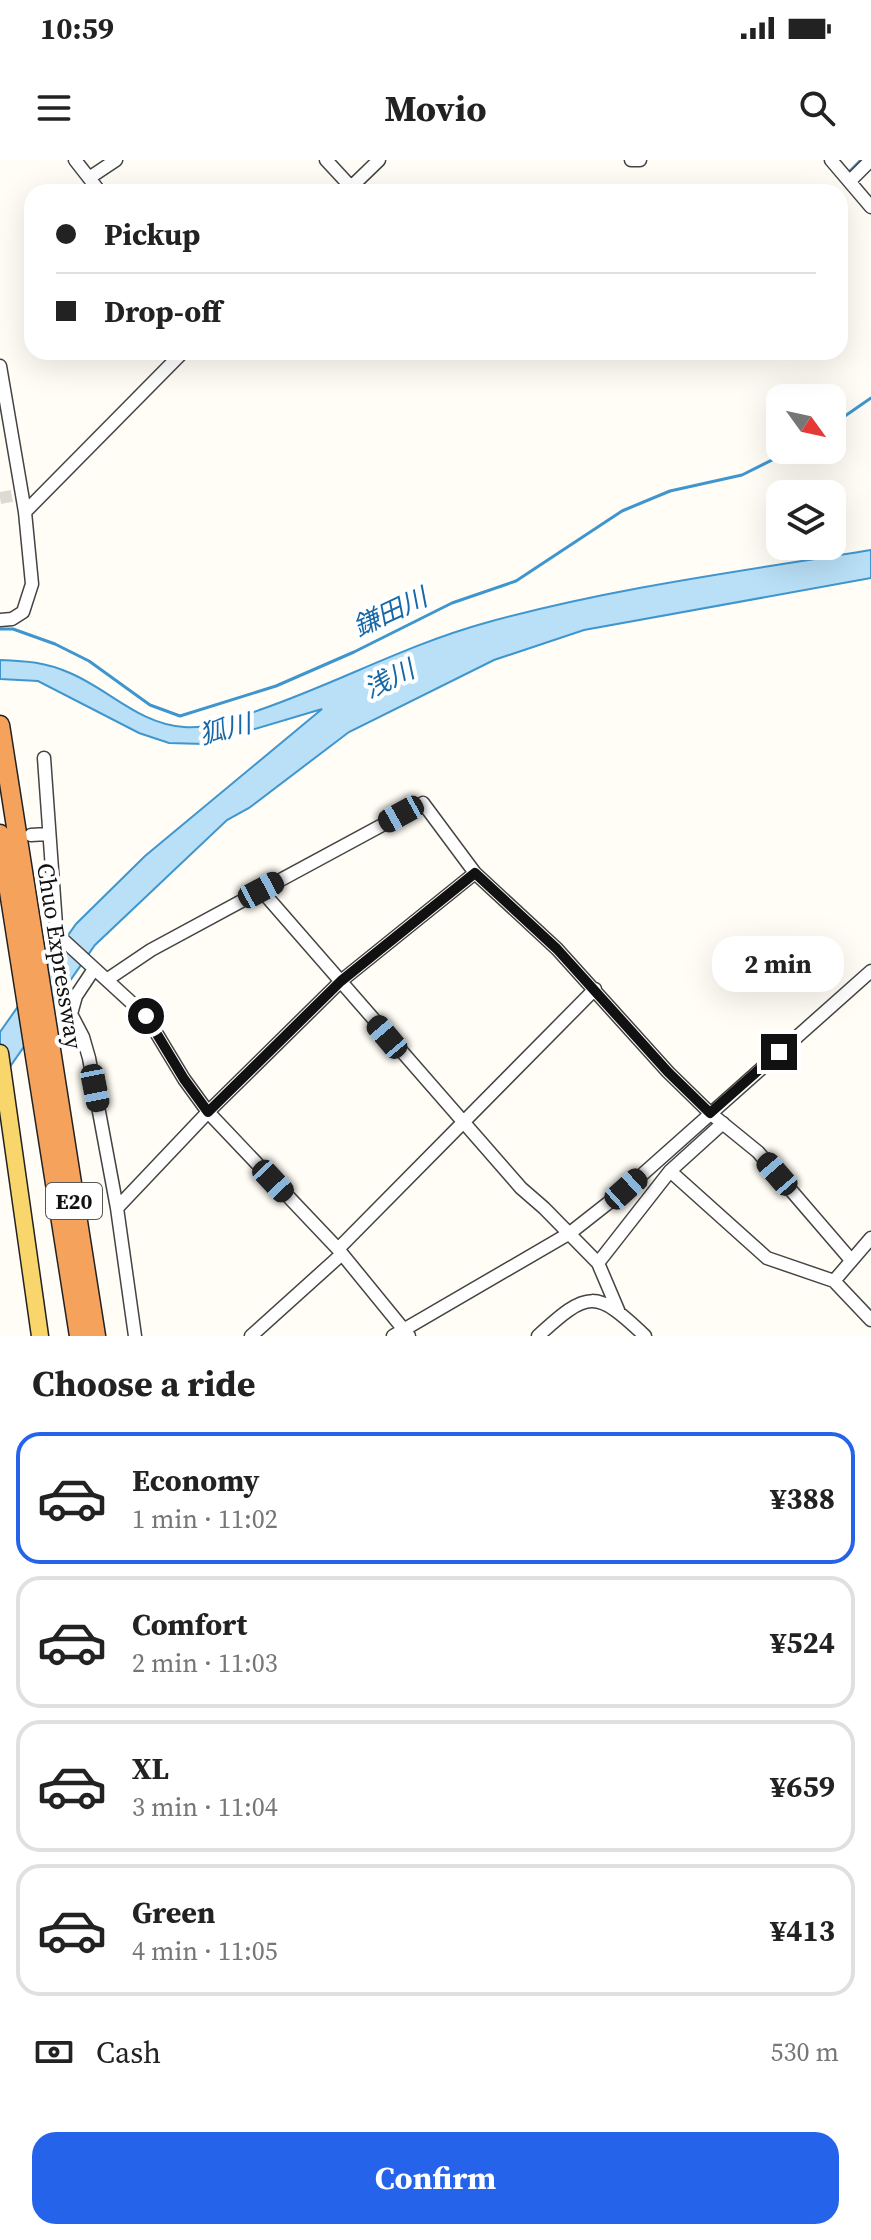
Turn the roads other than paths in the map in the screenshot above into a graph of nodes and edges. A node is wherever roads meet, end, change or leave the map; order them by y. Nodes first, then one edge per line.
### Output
1 (75, 160) edge
2 (116, 160) edge
3 (326, 160) edge
4 (379, 160) edge
5 (631, 160) edge
6 (640, 160) edge
7 (831, 160) edge
8 (871, 160) edge
9 (89, 178) junction
10 (850, 181) junction
11 (94, 184) edge
12 (344, 184) edge
13 (355, 184) edge
14 (871, 207) edge
15 (175, 360) edge
16 (0, 366) edge
17 (25, 512) junction
18 (0, 620) edge
19 (0, 725) edge
20 (44, 758) dead end
21 (0, 834) edge
22 (48, 834) junction
23 (31, 835) dead end
24 (475, 873) junction
25 (261, 890) junction
26 (91, 966) junction
27 (871, 971) edge
28 (108, 979) junction
29 (341, 981) junction
30 (595, 989) junction
31 (0, 1053) edge
32 (4, 1111) edge
33 (208, 1112) junction
34 (710, 1113) junction
35 (465, 1121) junction
36 (723, 1123) junction
37 (670, 1171) junction
38 (117, 1208) junction
39 (570, 1233) junction
40 (871, 1238) edge
41 (340, 1252) junction
42 (851, 1260) junction
43 (598, 1263) junction
44 (834, 1281) junction
45 (618, 1310) junction
46 (871, 1320) edge
47 (401, 1334) edge
48 (40, 1336) edge
49 (79, 1336) edge
50 (96, 1336) edge
51 (135, 1336) edge
52 (251, 1336) edge
53 (538, 1336) edge
54 (645, 1336) edge

1 - 9 street
2 - 9 street
3 - 12 street
4 - 13 street
5 - 6 street
7 - 10 street
8 - 10 street
9 - 11 street
10 - 14 street
15 - 17 street
16 - 17 street
17 - 18 street
19 - 50 highway, Chuo Expressway / E20
20 - 22 street
21 - 49 highway, Chuo Expressway / E20
22 - 23 street
22 - 26 street
24 - 25 street
24 - 29 street
24 - 30 street
25 - 28 street
25 - 29 street
26 - 28 street
26 - 38 street
27 - 34 street
28 - 33 street
29 - 33 street
29 - 35 street
30 - 34 street
30 - 35 street
31 - 32 main road
32 - 48 main road
33 - 38 street
33 - 41 street
34 - 36 street
34 - 39 street
35 - 39 street
35 - 41 street
36 - 37 street
36 - 42 street
37 - 43 street
37 - 44 street
38 - 51 street
39 - 43 street
39 - 47 street
40 - 42 street
41 - 47 street
41 - 52 street
42 - 44 street
43 - 45 street
44 - 46 street
45 - 53 street
45 - 54 street

